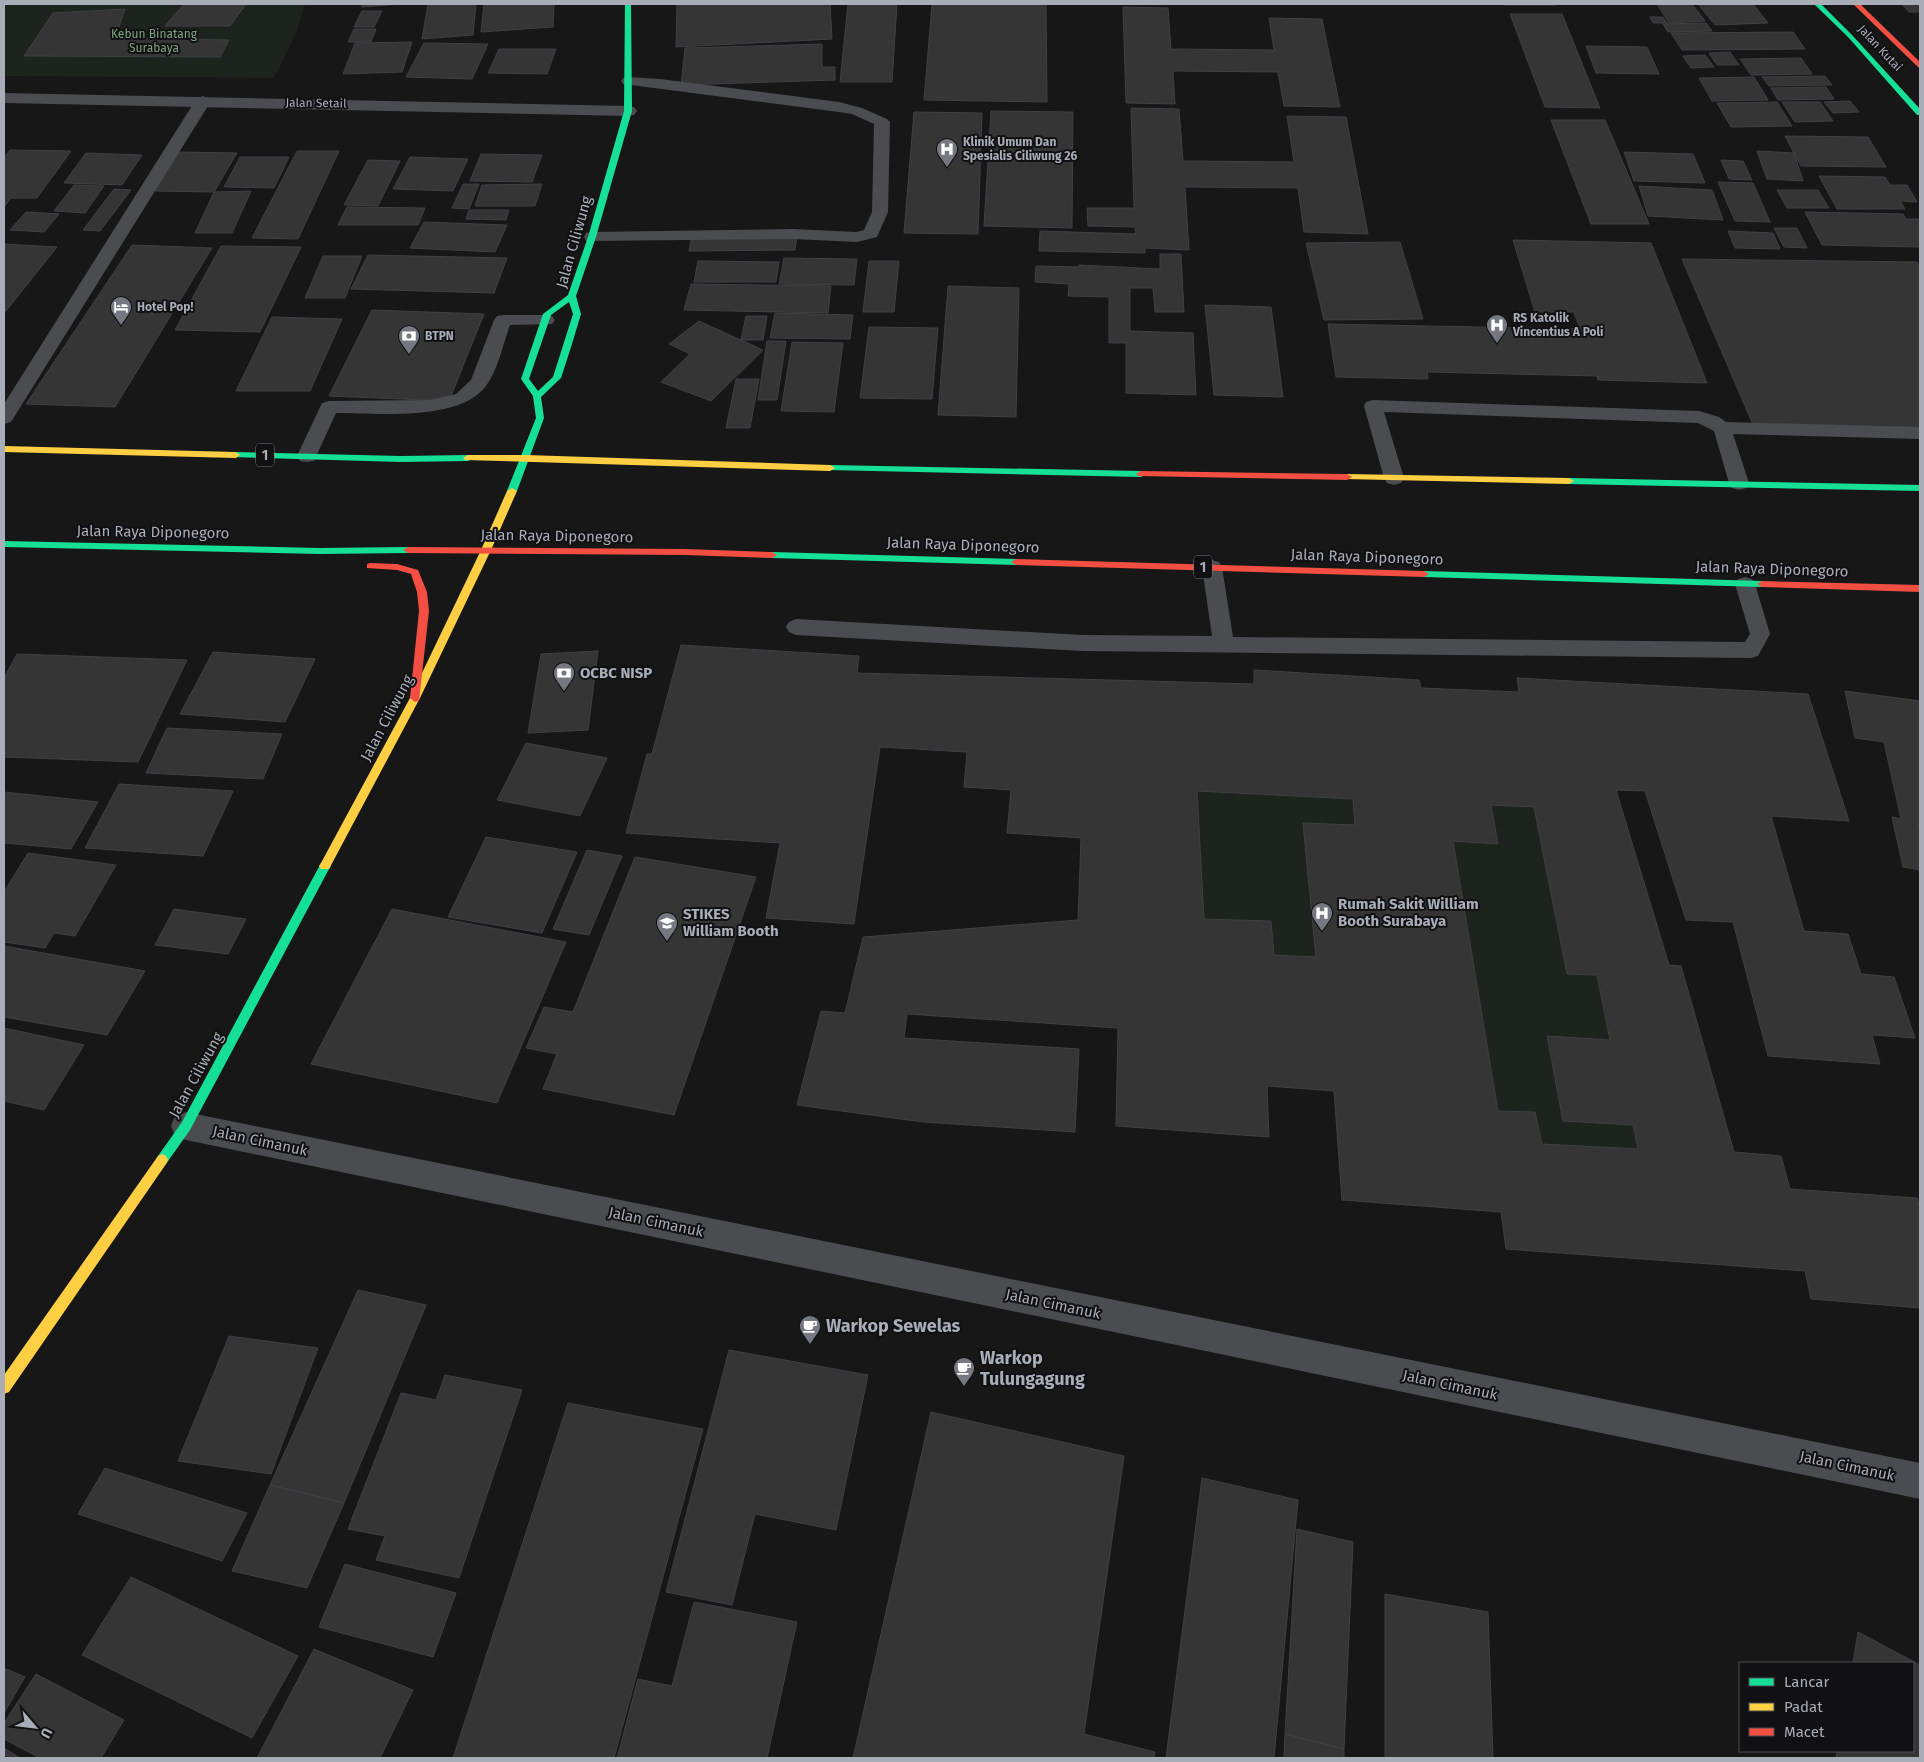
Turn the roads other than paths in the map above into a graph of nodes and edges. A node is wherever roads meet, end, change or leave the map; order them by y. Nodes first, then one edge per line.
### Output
1 (628, 4) edge
2 (1817, 4) edge
3 (1856, 4) edge
4 (1920, 66) edge
5 (628, 81) junction
6 (4, 98) edge
7 (202, 101) junction
8 (1919, 110) edge
9 (628, 111) junction
10 (592, 237) junction
11 (572, 296) junction
12 (546, 320) junction
13 (537, 396) junction
14 (4, 418) edge
15 (1722, 428) junction
16 (1920, 432) edge
17 (4, 449) edge
18 (307, 456) junction
19 (526, 458) junction
20 (1394, 478) junction
21 (1739, 483) junction
22 (1849, 485) junction
23 (1920, 488) edge
24 (1911, 499) dead end
25 (4, 544) edge
26 (486, 550) junction
27 (320, 551) junction
28 (1212, 568) junction
29 (1745, 584) junction
30 (1920, 589) edge
31 (796, 627) dead end
32 (1224, 644) junction
33 (415, 698) junction
34 (186, 1126) junction
35 (4, 1387) edge
36 (1920, 1482) edge

1 - 5 main road, Jalan Ciliwung
2 - 8 main road, Jalan Kutai
3 - 4 main road, Jalan Kutai
5 - 9 main road, Jalan Ciliwung
5 - 10 lane
6 - 7 street, Jalan Setail
7 - 9 street, Jalan Setail
7 - 14 lane
9 - 10 main road, Jalan Ciliwung
10 - 11 main road, Jalan Ciliwung
11 - 12 main road
11 - 13 main road, Jalan Ciliwung
12 - 13 main road
12 - 18 lane
13 - 19 main road, Jalan Ciliwung
15 - 16 lane
15 - 20 lane
15 - 21 lane
17 - 18 main road, 1
18 - 19 main road, 1
19 - 20 main road, 1
19 - 26 main road, Jalan Ciliwung
20 - 21 main road, 1
21 - 22 main road, 1
22 - 23 main road, 1
22 - 24 main road
25 - 27 main road, Jalan Raya Diponegoro / 1
26 - 27 main road, Jalan Raya Diponegoro / 1
26 - 28 main road, Jalan Raya Diponegoro / 1
26 - 33 main road, Jalan Ciliwung
27 - 33 main road
28 - 29 main road, Jalan Raya Diponegoro / 1
28 - 32 lane
29 - 30 main road, Jalan Raya Diponegoro / 1
29 - 32 lane
31 - 32 lane
33 - 34 main road, Jalan Ciliwung
34 - 35 main road, Jalan Ciliwung
34 - 36 street, Jalan Cimanuk

